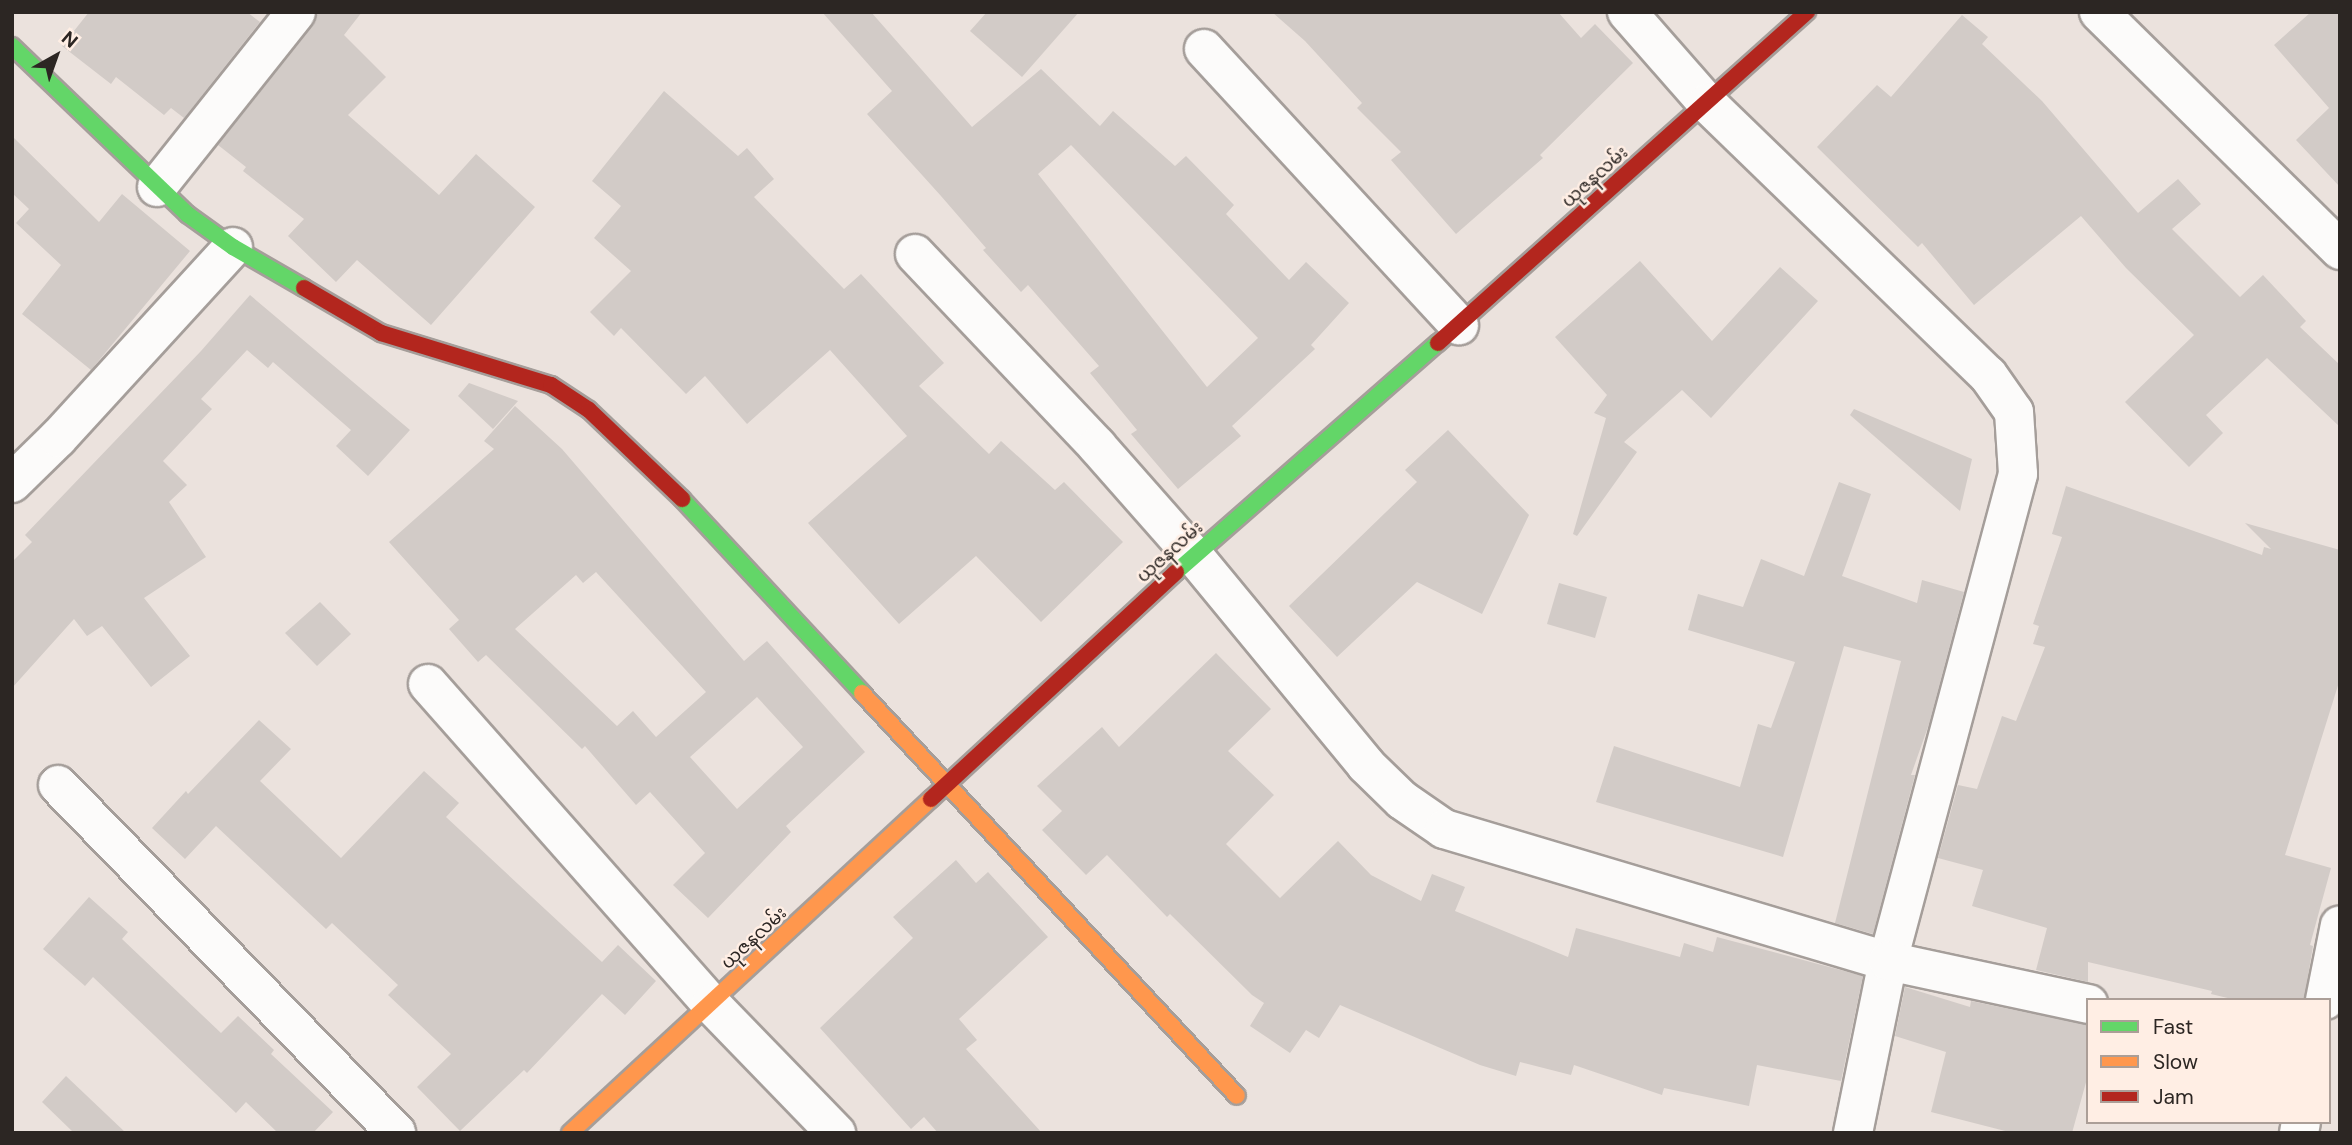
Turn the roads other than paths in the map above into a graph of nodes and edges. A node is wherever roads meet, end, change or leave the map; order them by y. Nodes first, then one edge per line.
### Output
1 (296, 12) edge
2 (1628, 12) edge
3 (1807, 12) edge
4 (2099, 12) edge
5 (12, 46) edge
6 (1204, 49) dead end
7 (1707, 103) junction
8 (157, 187) junction
9 (233, 247) junction
10 (2340, 250) edge
11 (915, 254) dead end
12 (1459, 324) junction
13 (12, 483) edge
14 (1194, 556) junction
15 (428, 684) dead end
16 (58, 785) dead end
17 (948, 786) junction
18 (2340, 925) edge
19 (1888, 961) junction
20 (2325, 998) edge
21 (711, 1004) junction
22 (2086, 1004) edge
23 (1237, 1096) dead end
24 (396, 1133) edge
25 (570, 1133) edge
26 (835, 1133) edge
27 (1853, 1133) edge

1 - 8 street
2 - 7 street
3 - 7 street, ယုဇနလမ်း
4 - 10 street
5 - 8 street
6 - 12 street
7 - 12 street, ယုဇနလမ်း
7 - 19 street
8 - 9 street
9 - 13 street
9 - 17 street
11 - 14 street
12 - 14 street, ယုဇနလမ်း
14 - 17 street, ယုဇနလမ်း
14 - 19 street
15 - 21 street
16 - 24 street
17 - 21 street, ယုဇနလမ်း
17 - 23 street
18 - 20 street
19 - 22 street
19 - 27 street
21 - 25 street, ယုဇနလမ်း
21 - 26 street

